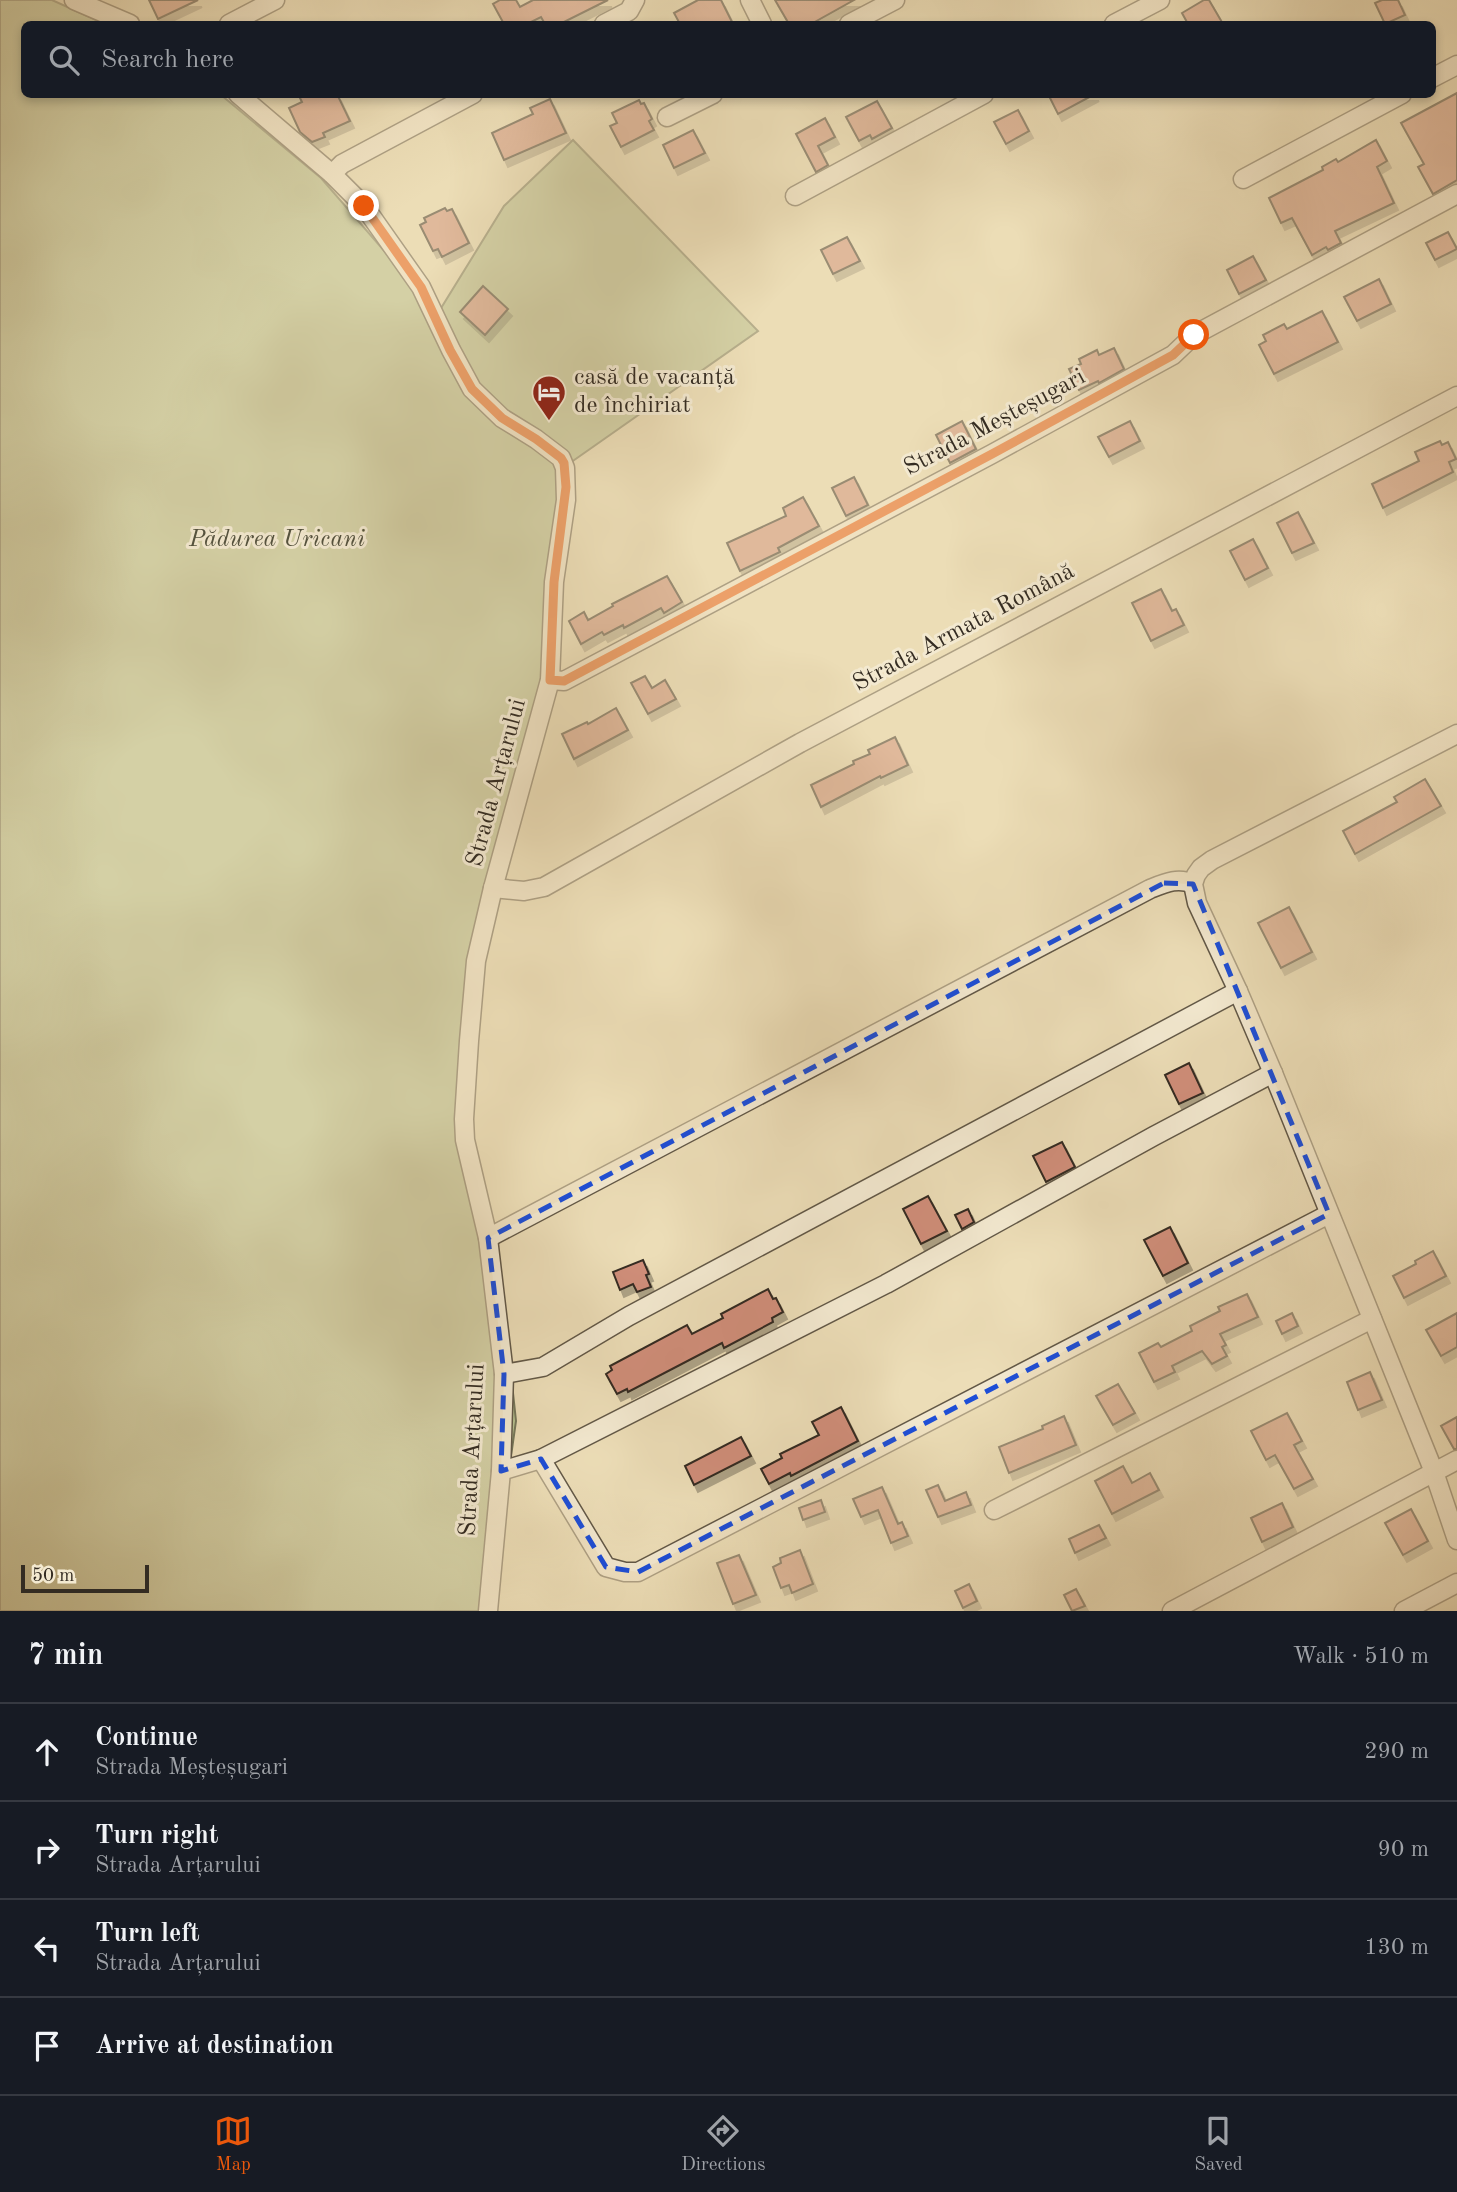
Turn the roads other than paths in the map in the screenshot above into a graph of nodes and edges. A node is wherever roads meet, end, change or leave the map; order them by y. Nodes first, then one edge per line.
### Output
1 (74, 0) edge
2 (275, 0) edge
3 (635, 0) edge
4 (750, 0) edge
5 (895, 0) edge
6 (1160, 0) edge
7 (123, 21) edge
8 (235, 21) edge
9 (610, 21) edge
10 (760, 21) edge
11 (855, 21) edge
12 (1120, 21) edge
13 (1457, 65) edge
14 (1436, 76) edge
15 (243, 98) edge
16 (465, 98) edge
17 (705, 98) edge
18 (977, 98) edge
19 (1395, 98) edge
20 (667, 117) dead end
21 (332, 174) junction
22 (1243, 179) dead end
23 (1457, 194) edge
24 (794, 196) dead end
25 (1457, 396) edge
26 (550, 680) junction
27 (1457, 734) edge
28 (1193, 884) junction
29 (493, 888) junction
30 (1238, 991) junction
31 (1273, 1073) junction
32 (1329, 1214) junction
33 (488, 1238) junction
34 (1372, 1319) junction
35 (504, 1374) junction
36 (541, 1460) junction
37 (1457, 1460) edge
38 (501, 1471) junction
39 (1434, 1472) junction
40 (994, 1510) dead end
41 (1457, 1540) edge
42 (1457, 1583) edge
43 (488, 1611) edge
44 (1172, 1611) edge
45 (1404, 1611) edge

1 - 7 street
2 - 8 street
3 - 9 street
4 - 10 street
5 - 11 street
6 - 12 street
13 - 14 street
15 - 21 street, Strada Arțarului
16 - 21 street
17 - 20 street
18 - 24 street
19 - 22 street
21 - 26 street, Strada Arțarului
23 - 26 street, Strada Meșteșugari
25 - 29 street, Strada Armata Română
26 - 29 street, Strada Arțarului
27 - 28 street
28 - 30 street
28 - 33 street
29 - 33 street, Strada Arțarului
30 - 31 street
30 - 35 street
31 - 32 street
31 - 36 street
32 - 34 street
32 - 36 street
33 - 35 street, Strada Arțarului
34 - 39 street
34 - 40 street
35 - 38 street, Strada Arțarului
36 - 38 street
37 - 39 street
38 - 43 street, Strada Arțarului
39 - 41 street
39 - 44 street
42 - 45 street

